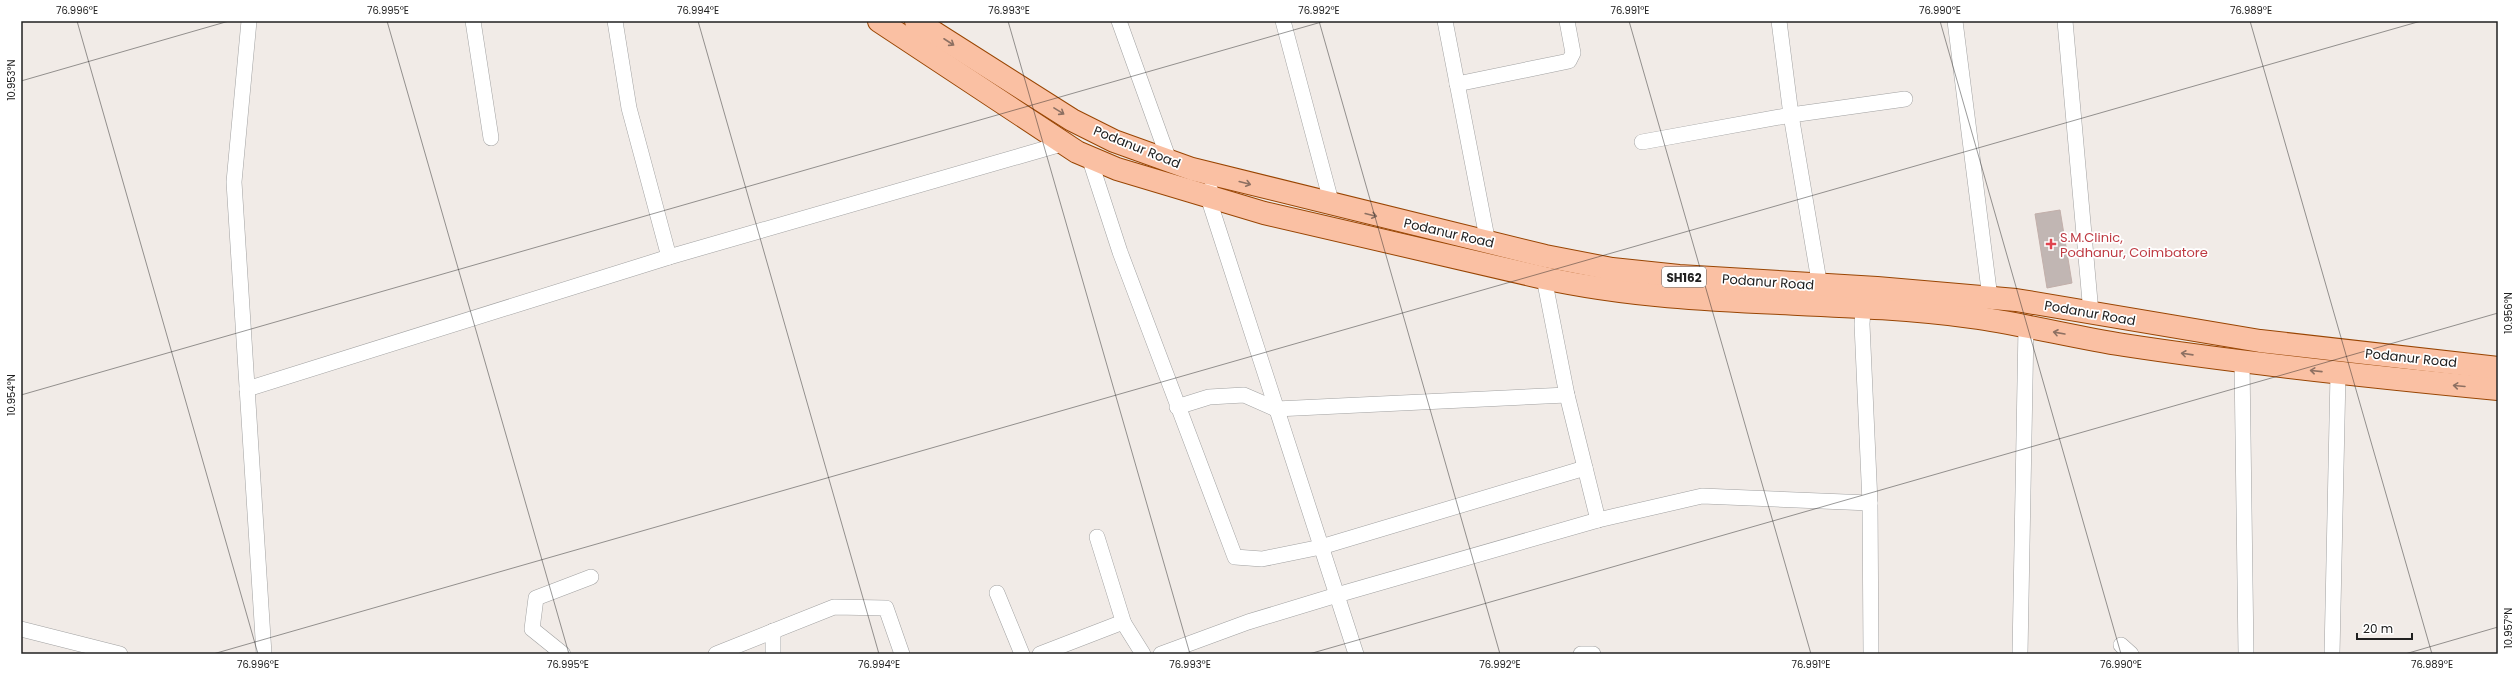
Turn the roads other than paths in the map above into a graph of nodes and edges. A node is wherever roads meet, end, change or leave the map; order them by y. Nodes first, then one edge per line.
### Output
1 (249, 21) edge
2 (474, 21) edge
3 (615, 21) edge
4 (879, 21) edge
5 (916, 21) edge
6 (1119, 21) edge
7 (1283, 21) edge
8 (1445, 21) edge
9 (1567, 21) edge
10 (1779, 21) edge
11 (1954, 21) edge
12 (2065, 21) edge
13 (1457, 84) junction
14 (1905, 99) dead end
15 (1791, 115) junction
16 (491, 138) dead end
17 (1642, 142) dead end
18 (1064, 143) junction
19 (1089, 157) junction
20 (1169, 160) junction
21 (1213, 174) junction
22 (1208, 197) junction
23 (1332, 205) junction
24 (1488, 243) junction
25 (668, 257) junction
26 (1544, 278) junction
27 (1864, 288) junction
28 (1822, 296) junction
29 (1990, 298) junction
30 (1864, 309) junction
31 (2091, 313) junction
32 (2026, 327) junction
33 (2242, 362) junction
34 (2498, 368) edge
35 (2338, 374) junction
36 (247, 389) junction
37 (2498, 389) edge
38 (1567, 395) junction
39 (1178, 407) junction
40 (1276, 409) junction
41 (1585, 468) junction
42 (1870, 503) junction
43 (1598, 520) junction
44 (1097, 536) dead end
45 (1321, 547) junction
46 (591, 577) dead end
47 (997, 593) dead end
48 (1337, 595) junction
49 (1124, 624) junction
50 (21, 629) edge
51 (773, 631) junction
52 (120, 654) edge
53 (264, 654) edge
54 (563, 654) edge
55 (716, 654) edge
56 (773, 654) edge
57 (902, 654) edge
58 (1022, 654) edge
59 (1040, 654) edge
60 (1142, 654) edge
61 (1161, 654) edge
62 (1356, 654) edge
63 (1582, 654) edge
64 (1593, 654) edge
65 (1871, 654) edge
66 (2020, 654) edge
67 (2246, 654) edge
68 (2332, 654) edge

1 - 36 street
2 - 16 street
3 - 25 street
4 - 18 main road
5 -> 20 main road, Podanur Road / SH162
6 - 20 street
7 - 23 street
8 - 13 street
9 - 13 street
10 - 15 street
11 - 29 street
12 - 31 street
13 - 24 street
14 - 15 street
15 - 17 street
15 - 28 street
18 - 19 main road
18 - 25 street
19 - 22 main road
19 - 39 street
20 - 21 main road, Podanur Road / SH162
21 - 22 street
21 -> 23 main road, Podanur Road / SH162
22 - 26 main road
22 - 40 street
23 -> 24 main road, Podanur Road / SH162
24 - 28 main road, Podanur Road / SH162
25 - 36 street
26 - 28 main road
26 - 38 street
27 - 28 main road, Podanur Road / SH162
27 - 29 main road, Podanur Road / SH162
27 - 30 street
28 - 30 main road
29 - 31 main road, Podanur Road / SH162
30 - 32 main road
30 - 42 street
31 - 34 main road, Podanur Road / SH162
33 -> 32 main road
32 - 66 street
35 -> 33 main road
33 - 67 street
37 -> 35 main road
35 - 68 street
36 - 53 street
38 - 40 street
38 - 41 street
39 - 40 street
39 - 45 street
40 - 45 street
41 - 43 street
41 - 45 street
42 - 43 street
42 - 65 street
43 - 48 street
44 - 49 street
45 - 48 street
46 - 54 street
47 - 58 street
48 - 61 street
48 - 62 street
49 - 59 street
49 - 60 street
50 - 52 street
51 - 55 street
51 - 56 street
51 - 57 street
63 - 64 street

